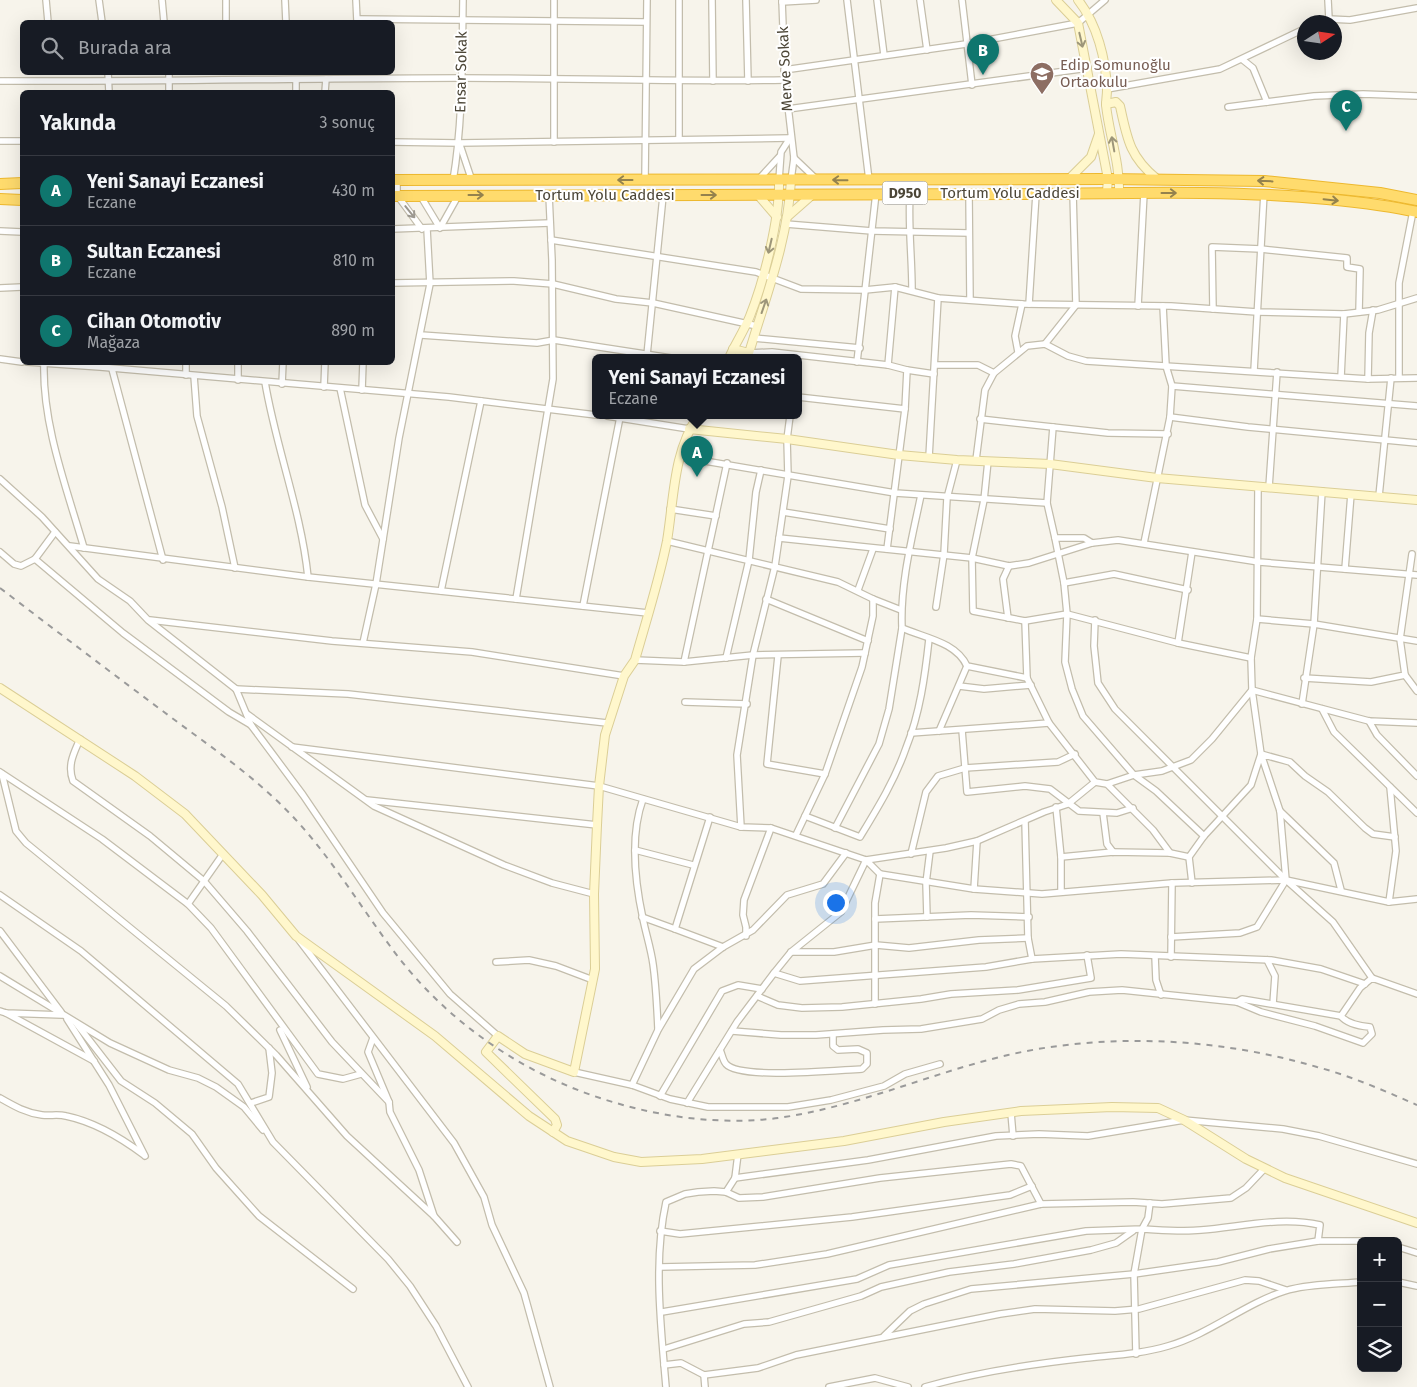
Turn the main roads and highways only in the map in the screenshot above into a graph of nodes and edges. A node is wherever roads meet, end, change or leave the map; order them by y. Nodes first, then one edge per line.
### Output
1 (395, 180) edge
2 (20, 183) edge
3 (0, 184) edge
4 (395, 195) edge
5 (0, 199) edge
6 (20, 200) edge
7 (1417, 200) edge
8 (1415, 211) edge

7 -> 1 highway, Tortum Yolu Caddesi / D950
2 - 3 highway
4 -> 8 highway, Tortum Yolu Caddesi / D950
5 - 6 highway

